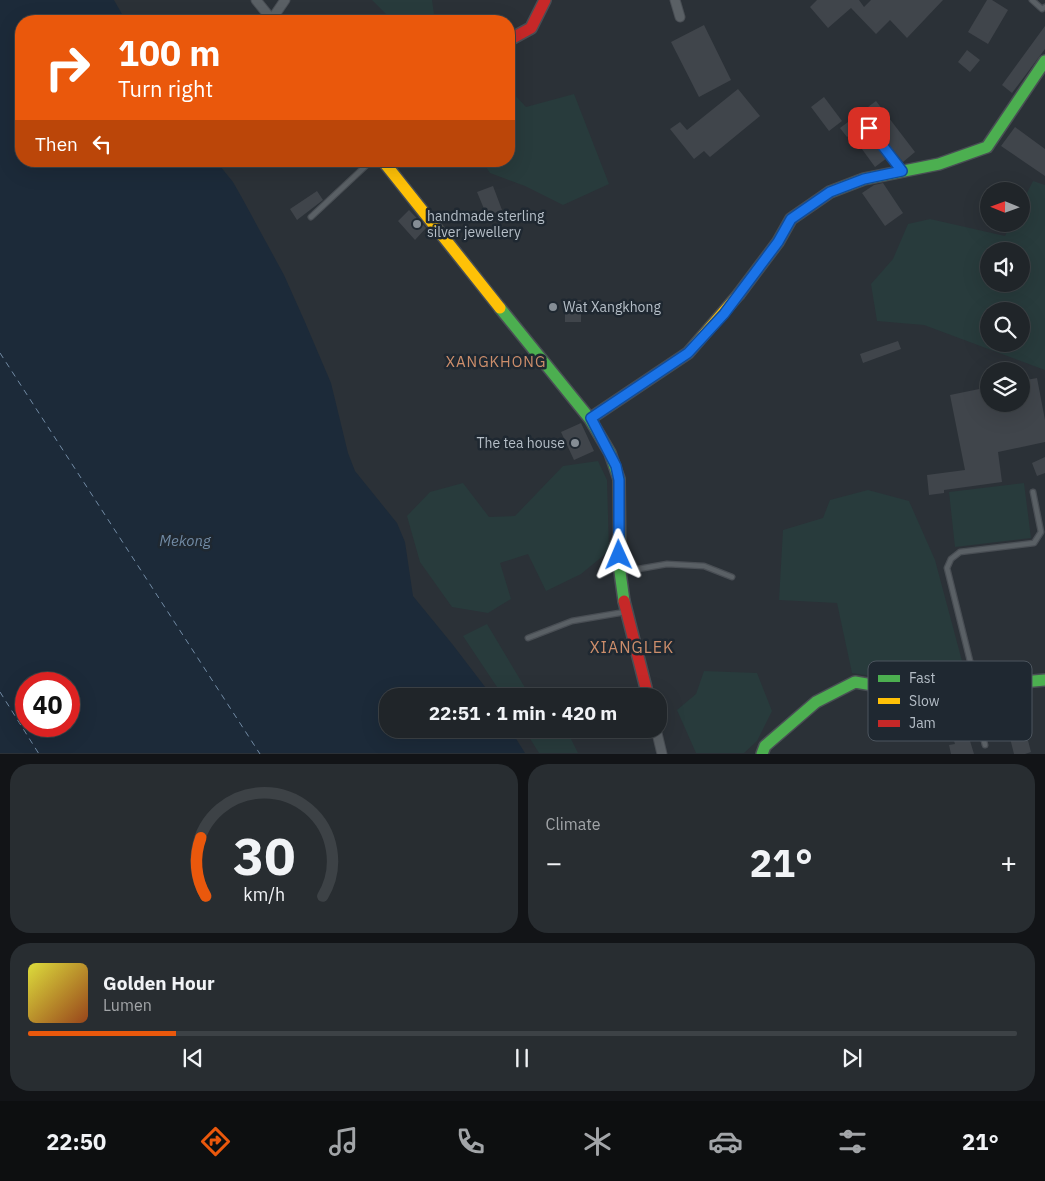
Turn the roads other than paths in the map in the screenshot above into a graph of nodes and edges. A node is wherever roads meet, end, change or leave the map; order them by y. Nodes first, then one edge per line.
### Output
1 (256, 0) edge
2 (285, 0) edge
3 (545, 0) edge
4 (675, 0) edge
5 (1032, 0) edge
6 (1045, 7) edge
7 (269, 15) edge
8 (276, 15) edge
9 (680, 17) dead end
10 (515, 37) edge
11 (1045, 61) edge
12 (869, 128) dead end
13 (365, 167) edge
14 (388, 167) edge
15 (902, 171) junction
16 (311, 217) dead end
17 (591, 418) junction
18 (1033, 492) dead end
19 (620, 572) junction
20 (732, 577) dead end
21 (626, 612) junction
22 (528, 638) dead end
23 (967, 661) edge
24 (1045, 680) edge
25 (1032, 681) edge
26 (868, 684) edge
27 (645, 688) edge
28 (658, 738) edge
29 (985, 741) edge
30 (986, 745) dead end
31 (662, 754) edge
32 (762, 754) edge

1 - 7 street
2 - 8 street
3 - 10 street
4 - 9 street
5 - 6 lane
11 - 15 street
12 - 15 lane
13 - 16 lane
14 - 17 street
15 - 17 street
17 - 19 street
18 - 23 lane
19 - 20 lane
19 - 21 street
21 - 22 lane
21 - 27 street
24 - 25 street
26 - 32 street
28 - 31 street
29 - 30 lane

